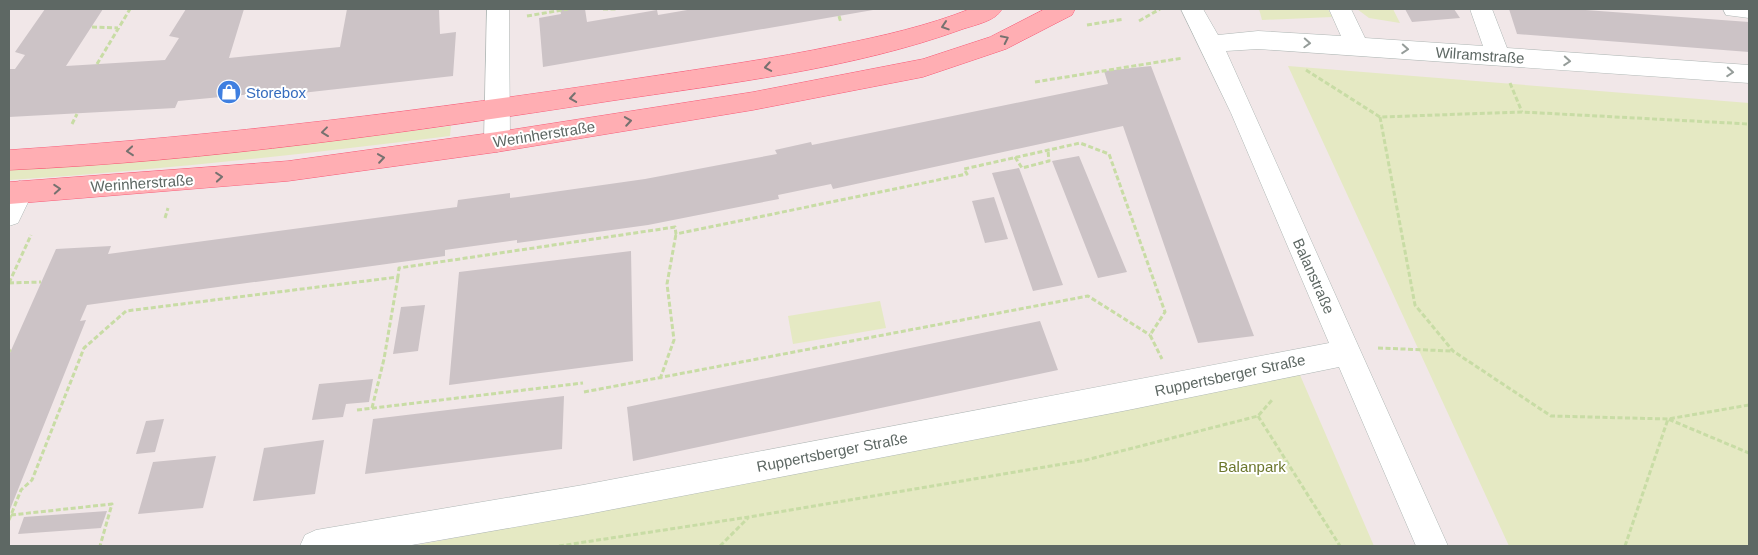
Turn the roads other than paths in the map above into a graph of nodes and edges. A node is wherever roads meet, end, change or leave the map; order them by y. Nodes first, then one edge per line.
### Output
1 (991, 9) edge
2 (1064, 9) edge
3 (1192, 9) edge
4 (1340, 9) edge
5 (1481, 9) edge
6 (1734, 9) edge
7 (1749, 10) edge
8 (499, 15) edge
9 (1211, 44) junction
10 (1357, 46) junction
11 (1498, 56) junction
12 (1749, 74) edge
13 (497, 110) junction
14 (498, 142) junction
15 (9, 160) edge
16 (14, 192) edge
17 (9, 215) edge
18 (1347, 352) junction
19 (316, 546) edge
20 (1432, 546) edge

1 -> 13 main road, Werinherstraße
14 -> 2 main road, Werinherstraße
3 - 9 street, Balanstraße
4 - 10 street
5 - 11 street
6 - 7 street
8 - 13 street
9 -> 10 street, Wilramstraße
9 - 18 street, Balanstraße
10 -> 11 street, Wilramstraße
11 -> 12 street, Wilramstraße
13 - 14 street
13 -> 15 main road, Werinherstraße
16 -> 14 main road, Werinherstraße
16 - 17 street
18 - 19 street, Ruppertsberger Straße
18 - 20 street, Balanstraße

